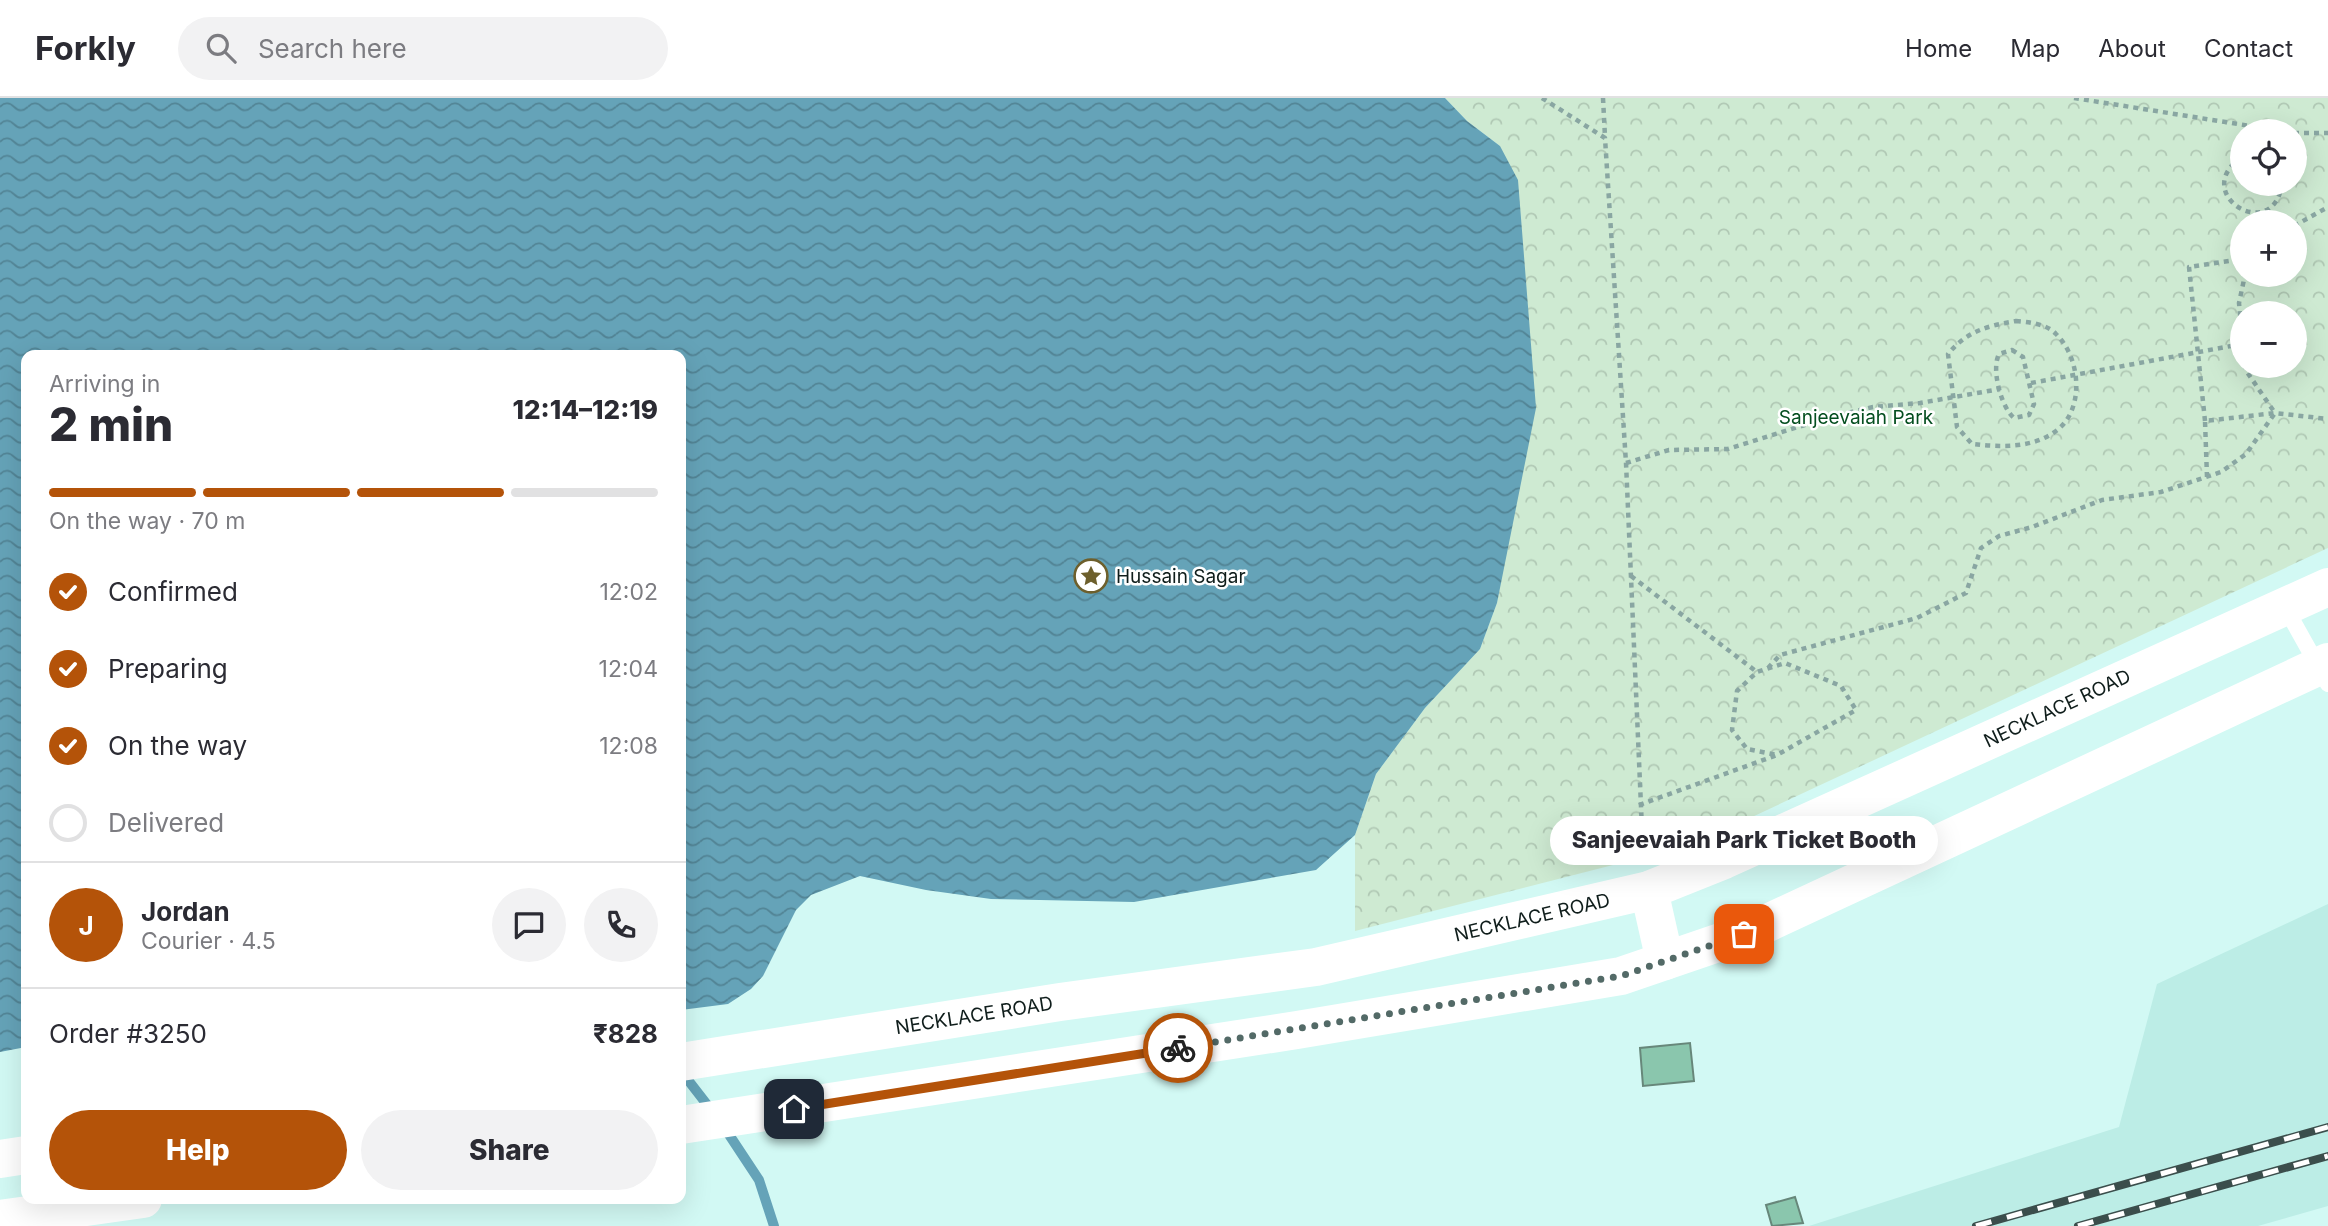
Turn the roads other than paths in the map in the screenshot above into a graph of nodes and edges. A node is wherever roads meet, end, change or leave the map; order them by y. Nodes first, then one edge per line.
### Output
1 (2328, 587) edge
2 (2284, 604) junction
3 (2325, 671) edge
4 (1649, 890) junction
5 (1665, 961) junction
6 (686, 1061) edge
7 (686, 1124) edge
8 (21, 1156) edge
9 (0, 1159) edge
10 (107, 1204) edge
11 (0, 1219) edge

1 - 2 main road, NECKLACE ROAD
2 - 3 lane
2 - 4 main road, NECKLACE ROAD
3 - 5 main road
4 - 5 main road
4 - 6 main road, NECKLACE ROAD
5 - 7 main road
8 - 9 main road
10 - 11 main road

